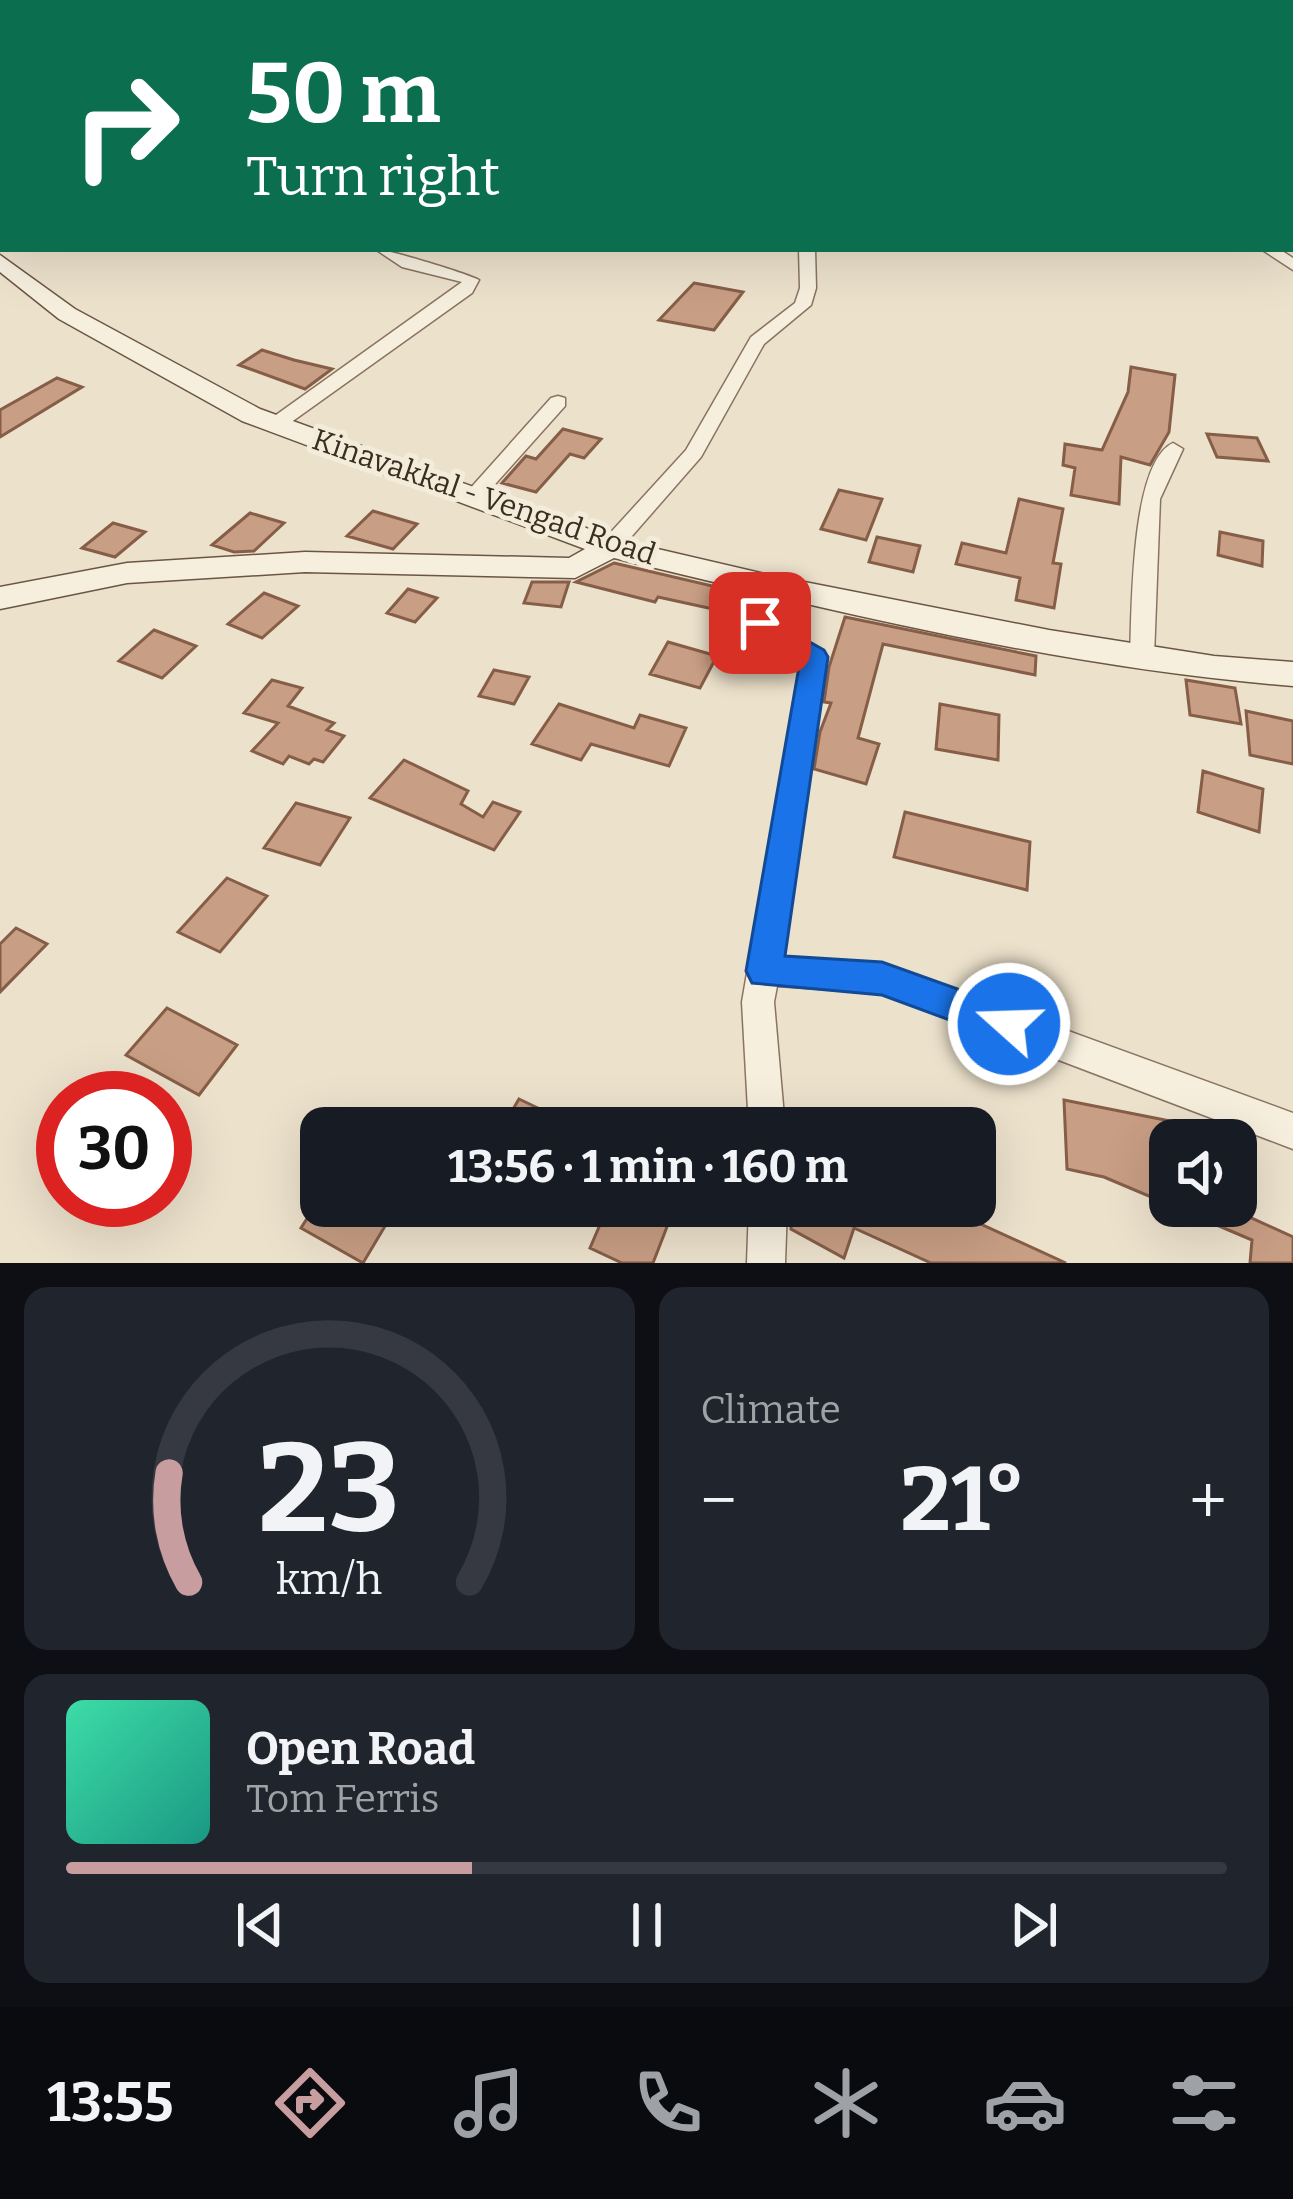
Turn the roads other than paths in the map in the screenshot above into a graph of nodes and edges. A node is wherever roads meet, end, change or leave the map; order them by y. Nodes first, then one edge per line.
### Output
1 (388, 252) edge
2 (807, 252) edge
3 (0, 261) edge
4 (558, 402) dead end
5 (276, 424) junction
6 (1173, 449) dead end
7 (474, 496) junction
8 (610, 547) junction
9 (769, 585) junction
10 (0, 598) edge
11 (1142, 657) junction
12 (1293, 674) edge
13 (764, 971) junction
14 (765, 1107) edge
15 (1293, 1131) edge
16 (767, 1227) edge
17 (766, 1263) edge

1 - 5 street
2 - 8 street
3 - 5 main road, Kinavakkal - Vengad Road
4 - 7 street
5 - 7 main road, Kinavakkal - Vengad Road
6 - 11 street
7 - 8 main road, Kinavakkal - Vengad Road
8 - 9 main road, Kinavakkal - Vengad Road
8 - 10 main road
9 - 11 main road, Kinavakkal - Vengad Road
9 - 13 street
11 - 12 main road, Kinavakkal - Vengad Road
13 - 14 street
13 - 15 street
16 - 17 street

